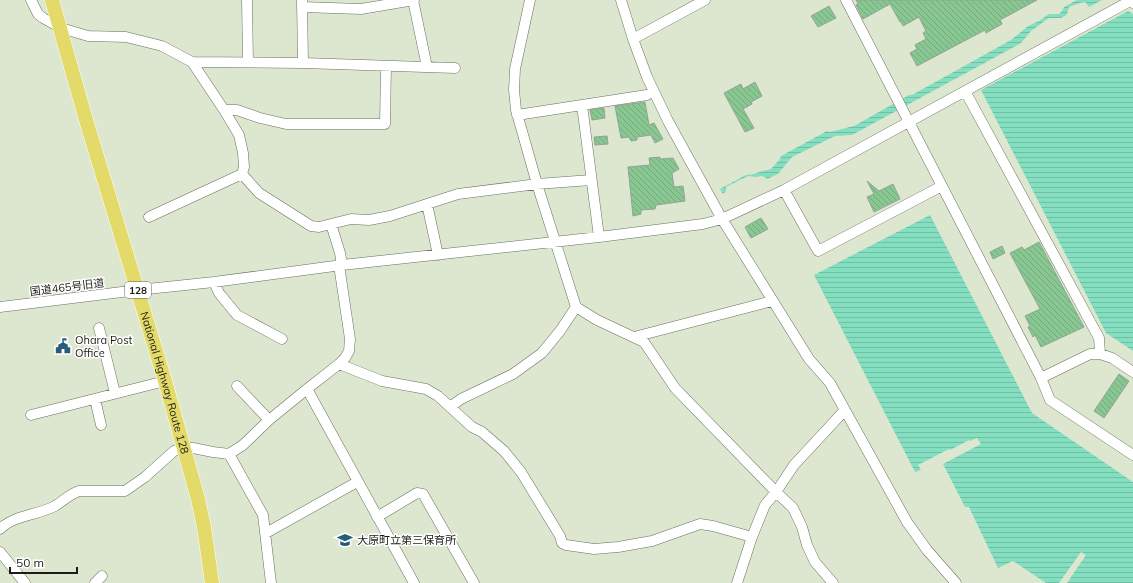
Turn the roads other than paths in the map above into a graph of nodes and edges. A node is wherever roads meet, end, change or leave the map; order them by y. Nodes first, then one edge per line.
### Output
1 (31, 0) edge
2 (52, 0) edge
3 (247, 0) edge
4 (413, 0) edge
5 (530, 0) edge
6 (621, 0) edge
7 (705, 0) edge
8 (846, 0) edge
9 (302, 3) edge
10 (1133, 3) edge
11 (61, 28) junction
12 (633, 39) junction
13 (192, 62) junction
14 (248, 62) junction
15 (303, 63) junction
16 (386, 66) junction
17 (428, 67) junction
18 (455, 68) dead end
19 (965, 91) junction
20 (647, 95) dead end
21 (582, 105) junction
22 (224, 110) junction
23 (517, 115) junction
24 (909, 121) junction
25 (242, 174) junction
26 (591, 180) junction
27 (536, 184) junction
28 (942, 186) junction
29 (784, 190) junction
30 (427, 204) junction
31 (150, 216) dead end
32 (722, 219) junction
33 (331, 224) junction
34 (599, 237) junction
35 (556, 242) junction
36 (438, 255) junction
37 (341, 265) junction
38 (214, 282) junction
39 (138, 290) junction
40 (772, 301) junction
41 (0, 307) edge
42 (576, 307) junction
43 (99, 328) dead end
44 (634, 337) junction
45 (282, 339) dead end
46 (1100, 354) junction
47 (339, 364) junction
48 (1133, 372) edge
49 (1041, 378) junction
50 (165, 381) junction
51 (237, 386) dead end
52 (307, 389) junction
53 (116, 393) junction
54 (95, 399) junction
55 (450, 407) junction
56 (845, 410) junction
57 (31, 415) dead end
58 (269, 420) junction
59 (101, 425) dead end
60 (183, 448) junction
61 (229, 454) junction
62 (1133, 455) edge
63 (357, 482) junction
64 (776, 492) junction
65 (377, 517) junction
66 (0, 529) edge
67 (266, 532) junction
68 (752, 537) junction
69 (0, 552) edge
70 (24, 583) edge
71 (212, 583) edge
72 (271, 583) edge
73 (414, 583) edge
74 (474, 583) edge
75 (737, 583) edge
76 (833, 583) edge
77 (956, 583) edge

1 - 11 street
2 - 11 highway, National Highway Route 128 / 128
3 - 14 street
4 - 9 street
4 - 17 street
5 - 23 street
6 - 12 street
7 - 12 street
8 - 24 street
9 - 15 street
10 - 19 street, 国道465号旧道
11 - 13 street
11 - 39 highway, National Highway Route 128 / 128
12 - 32 street
13 - 14 street
13 - 22 street
14 - 15 street
15 - 16 street
16 - 17 street
16 - 22 street
17 - 18 street
19 - 24 street, 国道465号旧道
19 - 46 street
20 - 21 street
21 - 23 street
21 - 26 street
22 - 25 street
23 - 27 street
24 - 28 street
24 - 29 street, 国道465号旧道
25 - 31 street
25 - 33 street
26 - 27 street
26 - 34 street
27 - 30 street
27 - 35 street
28 - 29 street
28 - 49 street
29 - 32 street, 国道465号旧道
30 - 33 street
30 - 36 street
32 - 34 street, 国道465号旧道
32 - 40 street
33 - 37 street
34 - 35 street, 国道465号旧道
35 - 36 street, 国道465号旧道
35 - 42 street
36 - 37 street, 国道465号旧道
37 - 38 street, 国道465号旧道
37 - 47 street
38 - 39 street, 国道465号旧道
38 - 45 street
39 - 41 street, 国道465号旧道
39 - 50 highway, National Highway Route 128 / 128
40 - 44 street
40 - 56 street
42 - 44 street
42 - 55 street
43 - 53 street
44 - 64 street
46 - 48 street
46 - 49 street
47 - 52 street
47 - 55 street
49 - 62 street
50 - 53 street
50 - 60 highway, National Highway Route 128 / 128
51 - 58 street
52 - 58 street
52 - 63 street
53 - 54 street
54 - 57 street
54 - 59 street
55 - 68 street
56 - 64 street
56 - 77 street
58 - 61 street
60 - 61 street
60 - 66 street
60 - 71 highway, National Highway Route 128 / 128
61 - 67 street
63 - 65 street
63 - 67 street
64 - 68 street
64 - 76 street
65 - 73 street
65 - 74 street
67 - 72 street
68 - 75 street
69 - 70 street

